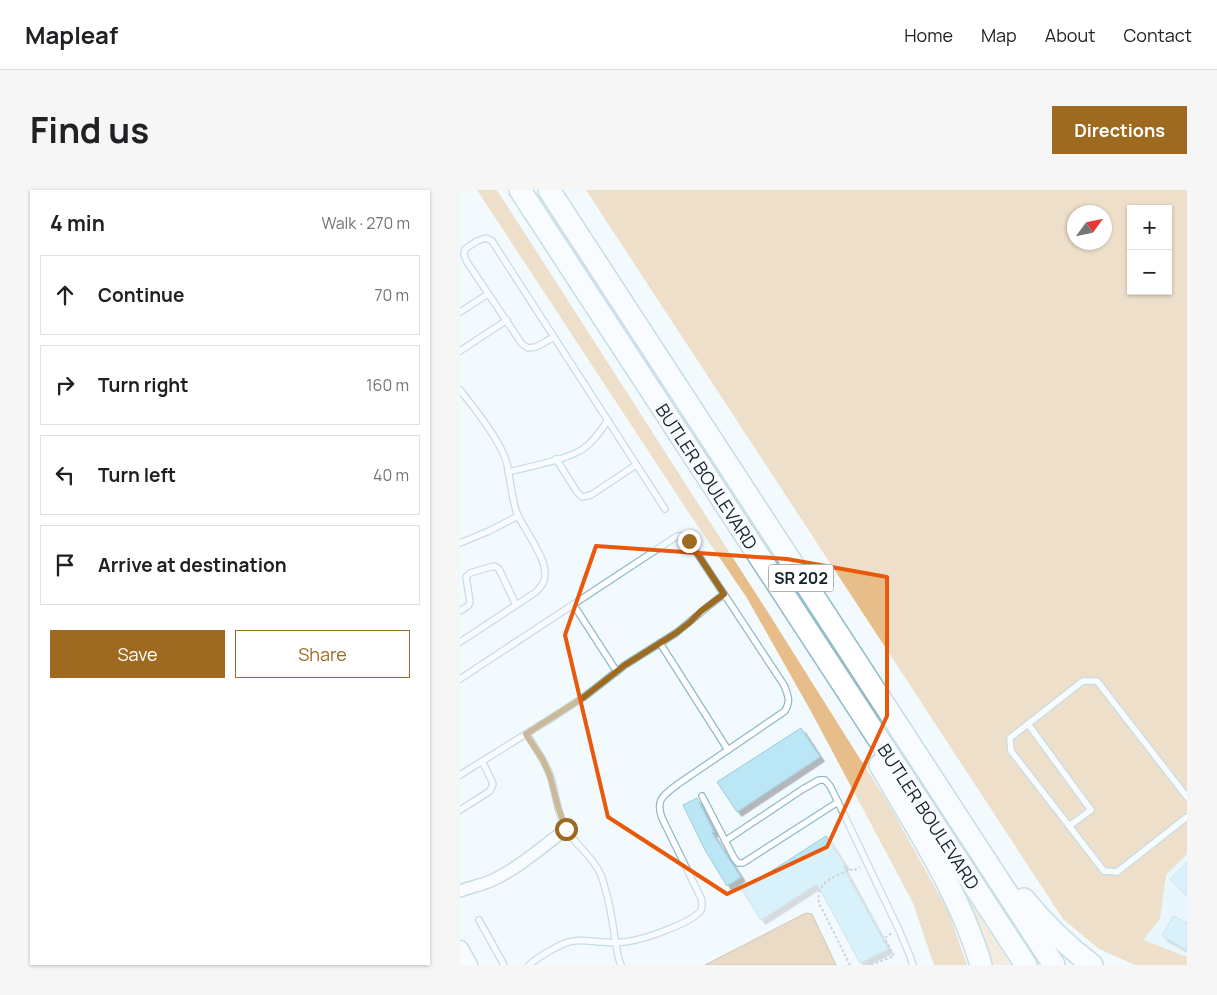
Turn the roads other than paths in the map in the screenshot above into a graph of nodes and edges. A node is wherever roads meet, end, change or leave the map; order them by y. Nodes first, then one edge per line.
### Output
1 (520, 190) edge
2 (549, 190) edge
3 (488, 294) junction
4 (460, 312) edge
5 (506, 320) junction
6 (554, 336) junction
7 (460, 351) edge
8 (460, 390) edge
9 (608, 420) junction
10 (556, 460) junction
11 (636, 465) junction
12 (508, 472) junction
13 (665, 509) dead end
14 (518, 516) junction
15 (460, 543) edge
16 (724, 594) junction
17 (573, 604) junction
18 (516, 606) junction
19 (460, 611) edge
20 (460, 642) edge
21 (660, 643) junction
22 (617, 672) junction
23 (460, 679) edge
24 (856, 704) junction
25 (1028, 724) junction
26 (526, 734) junction
27 (728, 750) junction
28 (482, 761) junction
29 (460, 775) edge
30 (702, 796) dead end
31 (1187, 797) edge
32 (838, 802) junction
33 (948, 802) junction
34 (460, 810) edge
35 (1187, 817) edge
36 (1069, 826) junction
37 (566, 829) junction
38 (725, 841) junction
39 (460, 891) edge
40 (479, 920) dead end
41 (616, 942) junction
42 (460, 949) edge
43 (468, 965) edge
44 (504, 965) edge
45 (529, 965) edge
46 (621, 965) edge
47 (913, 965) edge
48 (982, 965) edge
49 (1026, 965) edge
50 (1054, 965) edge
51 (1092, 965) edge

1 - 24 highway, BUTLER BOULEVARD / SR 202
2 - 33 highway, BUTLER BOULEVARD / SR 202
3 - 4 lane
3 - 5 lane
3 - 6 lane
5 - 6 lane
5 - 7 lane
6 - 9 lane
8 - 12 lane
9 - 10 lane
9 - 11 lane
10 - 11 lane
10 - 12 lane
11 - 13 lane
12 - 14 lane
14 - 15 lane
14 - 18 lane
16 - 17 lane
16 - 21 lane
16 - 27 lane
17 - 22 lane
17 - 23 lane
18 - 19 lane
18 - 20 lane
21 - 22 lane
21 - 27 lane
22 - 26 lane
24 - 48 highway
24 - 49 highway, BUTLER BOULEVARD / SR 202
25 - 31 lane
25 - 36 lane
25 - 36 lane
26 - 28 lane
26 - 37 lane
27 - 41 lane
28 - 29 lane
28 - 34 lane
30 - 38 lane
32 - 38 lane
32 - 38 lane
32 - 47 lane
33 - 50 highway, BUTLER BOULEVARD / SR 202
33 - 51 highway
35 - 36 lane
37 - 39 street
37 - 41 lane
40 - 44 lane
41 - 45 lane
41 - 46 lane
42 - 43 main road

